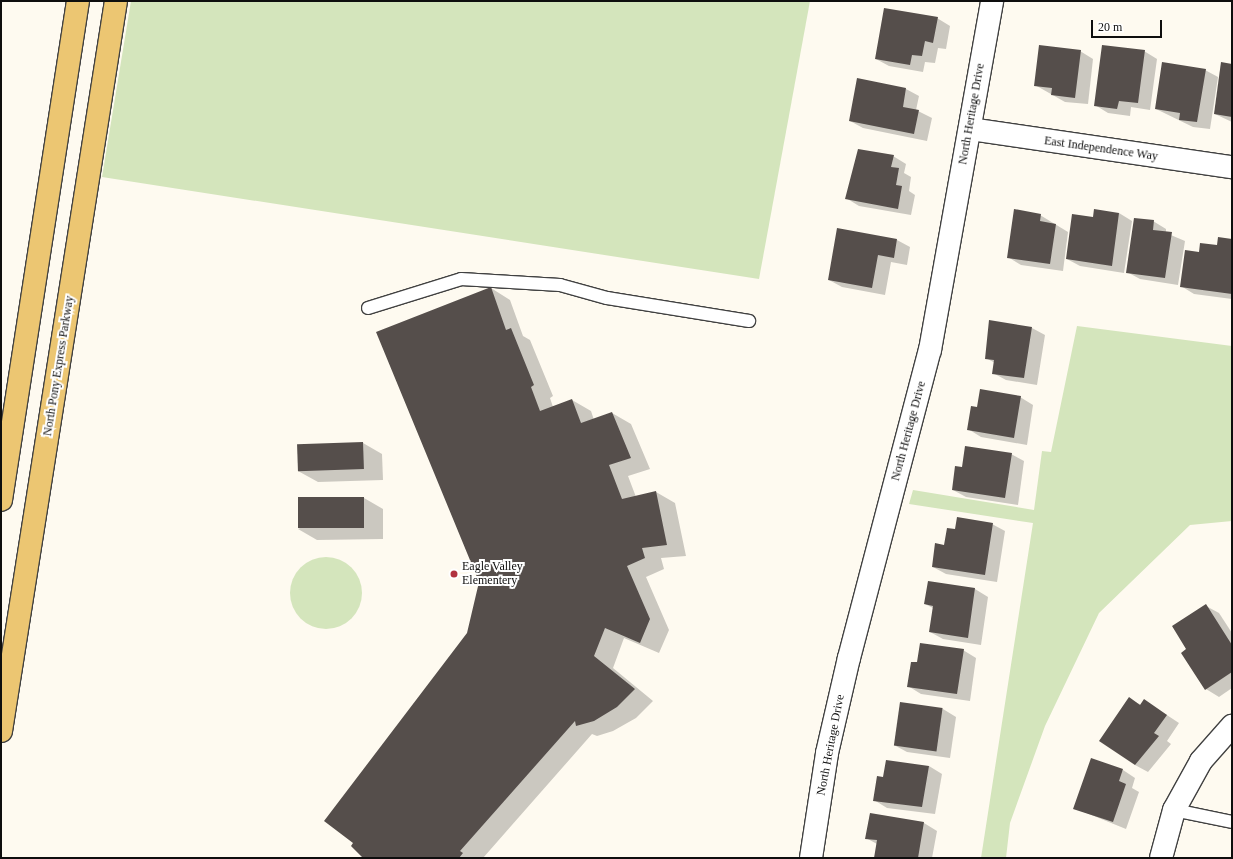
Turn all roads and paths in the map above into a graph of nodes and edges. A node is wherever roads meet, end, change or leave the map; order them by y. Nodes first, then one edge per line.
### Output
1 (78, 1) edge
2 (116, 1) edge
3 (992, 1) edge
4 (970, 129) junction
5 (1232, 167) edge
6 (368, 308) dead end
7 (749, 321) dead end
8 (1, 500) edge
9 (1232, 726) edge
10 (1, 731) edge
11 (1174, 810) junction
12 (1232, 822) edge
13 (811, 858) edge
14 (1161, 858) edge

1 - 8 main road
2 - 10 main road, North Pony Express Parkway
3 - 4 street, North Heritage Drive
4 - 5 street, East Independence Way
4 - 13 street, North Heritage Drive
6 - 7 lane
9 - 11 street
11 - 12 lane
11 - 14 street

